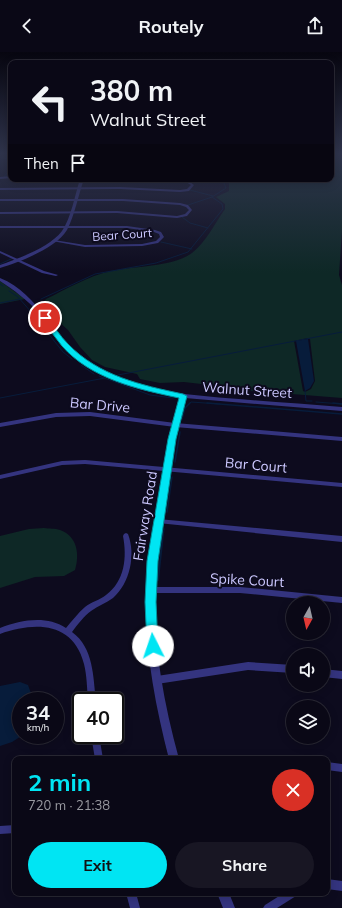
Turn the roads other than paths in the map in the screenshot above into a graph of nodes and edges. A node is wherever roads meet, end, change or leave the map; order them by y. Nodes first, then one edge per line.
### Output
1 (77, 193) edge
2 (0, 200) edge
3 (75, 200) junction
4 (71, 212) junction
5 (0, 213) edge
6 (66, 226) junction
7 (0, 227) edge
8 (54, 241) junction
9 (0, 252) edge
10 (17, 259) junction
11 (0, 267) edge
12 (56, 275) dead end
13 (0, 279) edge
14 (183, 396) junction
15 (342, 410) edge
16 (0, 425) edge
17 (175, 425) junction
18 (342, 439) edge
19 (167, 469) junction
20 (0, 476) edge
21 (342, 485) edge
22 (158, 521) junction
23 (126, 536) dead end
24 (342, 539) edge
25 (150, 590) junction
26 (342, 600) edge
27 (0, 631) edge
28 (67, 632) junction
29 (286, 669) edge
30 (330, 674) edge
31 (342, 675) edge
32 (157, 680) junction
33 (91, 692) edge
34 (96, 744) edge
35 (98, 756) edge
36 (173, 756) edge
37 (330, 766) edge
38 (342, 768) edge
39 (12, 829) edge
40 (0, 830) edge
41 (330, 884) edge
42 (342, 886) edge
43 (132, 896) edge
44 (224, 896) edge
45 (288, 896) edge
46 (135, 908) edge
47 (229, 908) edge
48 (268, 908) edge

1 - 3 street
2 - 3 street
3 - 4 street
3 - 4 street
4 - 5 street
4 - 6 street
6 - 7 street
6 - 8 street
6 - 8 street, Bear Court
8 - 10 street
9 - 10 street
10 - 11 street
10 - 12 street
13 - 14 street, Walnut Street
14 - 15 street, Walnut Street
14 - 17 street, Fairway Road
16 - 17 street, Bar Drive
17 - 18 street
17 - 19 street, Fairway Road
19 - 20 street
19 - 21 street, Bar Court
19 - 22 street, Fairway Road
22 - 24 street
22 - 25 street, Fairway Road
23 - 28 street
25 - 26 street, Spike Court
25 - 32 street, Fairway Road
27 - 28 street
28 - 33 street
29 - 32 street
30 - 31 street
32 - 36 street, Fairway Road
34 - 35 street
37 - 38 street
39 - 40 street
41 - 42 street
43 - 46 street
44 - 47 street
45 - 48 street

